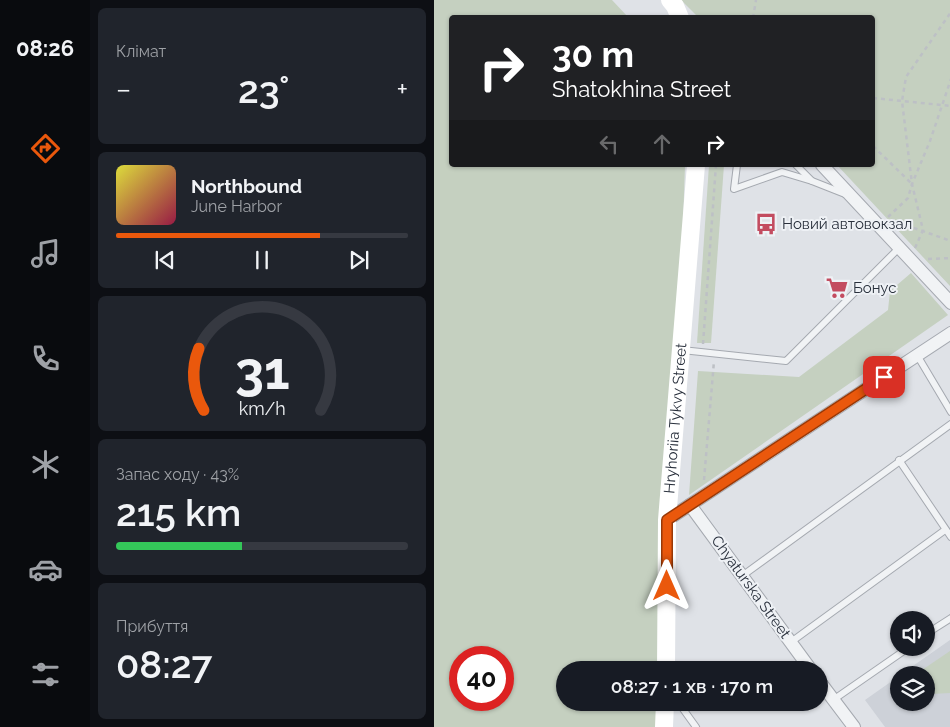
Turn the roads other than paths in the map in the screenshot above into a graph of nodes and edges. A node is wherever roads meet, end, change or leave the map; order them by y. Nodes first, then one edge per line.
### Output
1 (696, 167) edge
2 (737, 167) edge
3 (798, 167) edge
4 (824, 167) edge
5 (812, 181) junction
6 (852, 197) junction
7 (899, 248) junction
8 (950, 303) edge
9 (950, 334) edge
10 (680, 350) junction
11 (917, 355) junction
12 (950, 412) edge
13 (950, 424) edge
14 (899, 460) junction
15 (690, 505) junction
16 (667, 520) junction
17 (946, 530) junction
18 (950, 537) edge
19 (742, 576) junction
20 (950, 618) edge
21 (935, 628) edge
22 (791, 642) junction
23 (896, 656) edge
24 (666, 661) edge
25 (805, 661) edge
26 (828, 693) edge
27 (833, 700) junction
28 (665, 711) edge
29 (684, 711) edge
30 (664, 727) edge
31 (696, 727) edge
32 (854, 727) edge

1 - 10 street, Hryhoriia Tykvy Street
2 - 5 lane
3 - 5 lane
4 - 6 street
5 - 6 lane
6 - 7 street
7 - 8 street
7 - 10 lane
9 - 11 street
10 - 16 street, Hryhoriia Tykvy Street
11 - 12 lane
11 - 15 street
13 - 14 lane
14 - 17 lane
14 - 19 lane
15 - 16 street
15 - 19 street, Chyaturska Street
16 - 24 street, Hryhoriia Tykvy Street
17 - 18 lane
17 - 22 lane
19 - 22 street, Chyaturska Street
20 - 21 lane
22 - 25 street, Chyaturska Street
23 - 27 lane
26 - 27 street
27 - 32 street
28 - 30 street
29 - 31 lane

